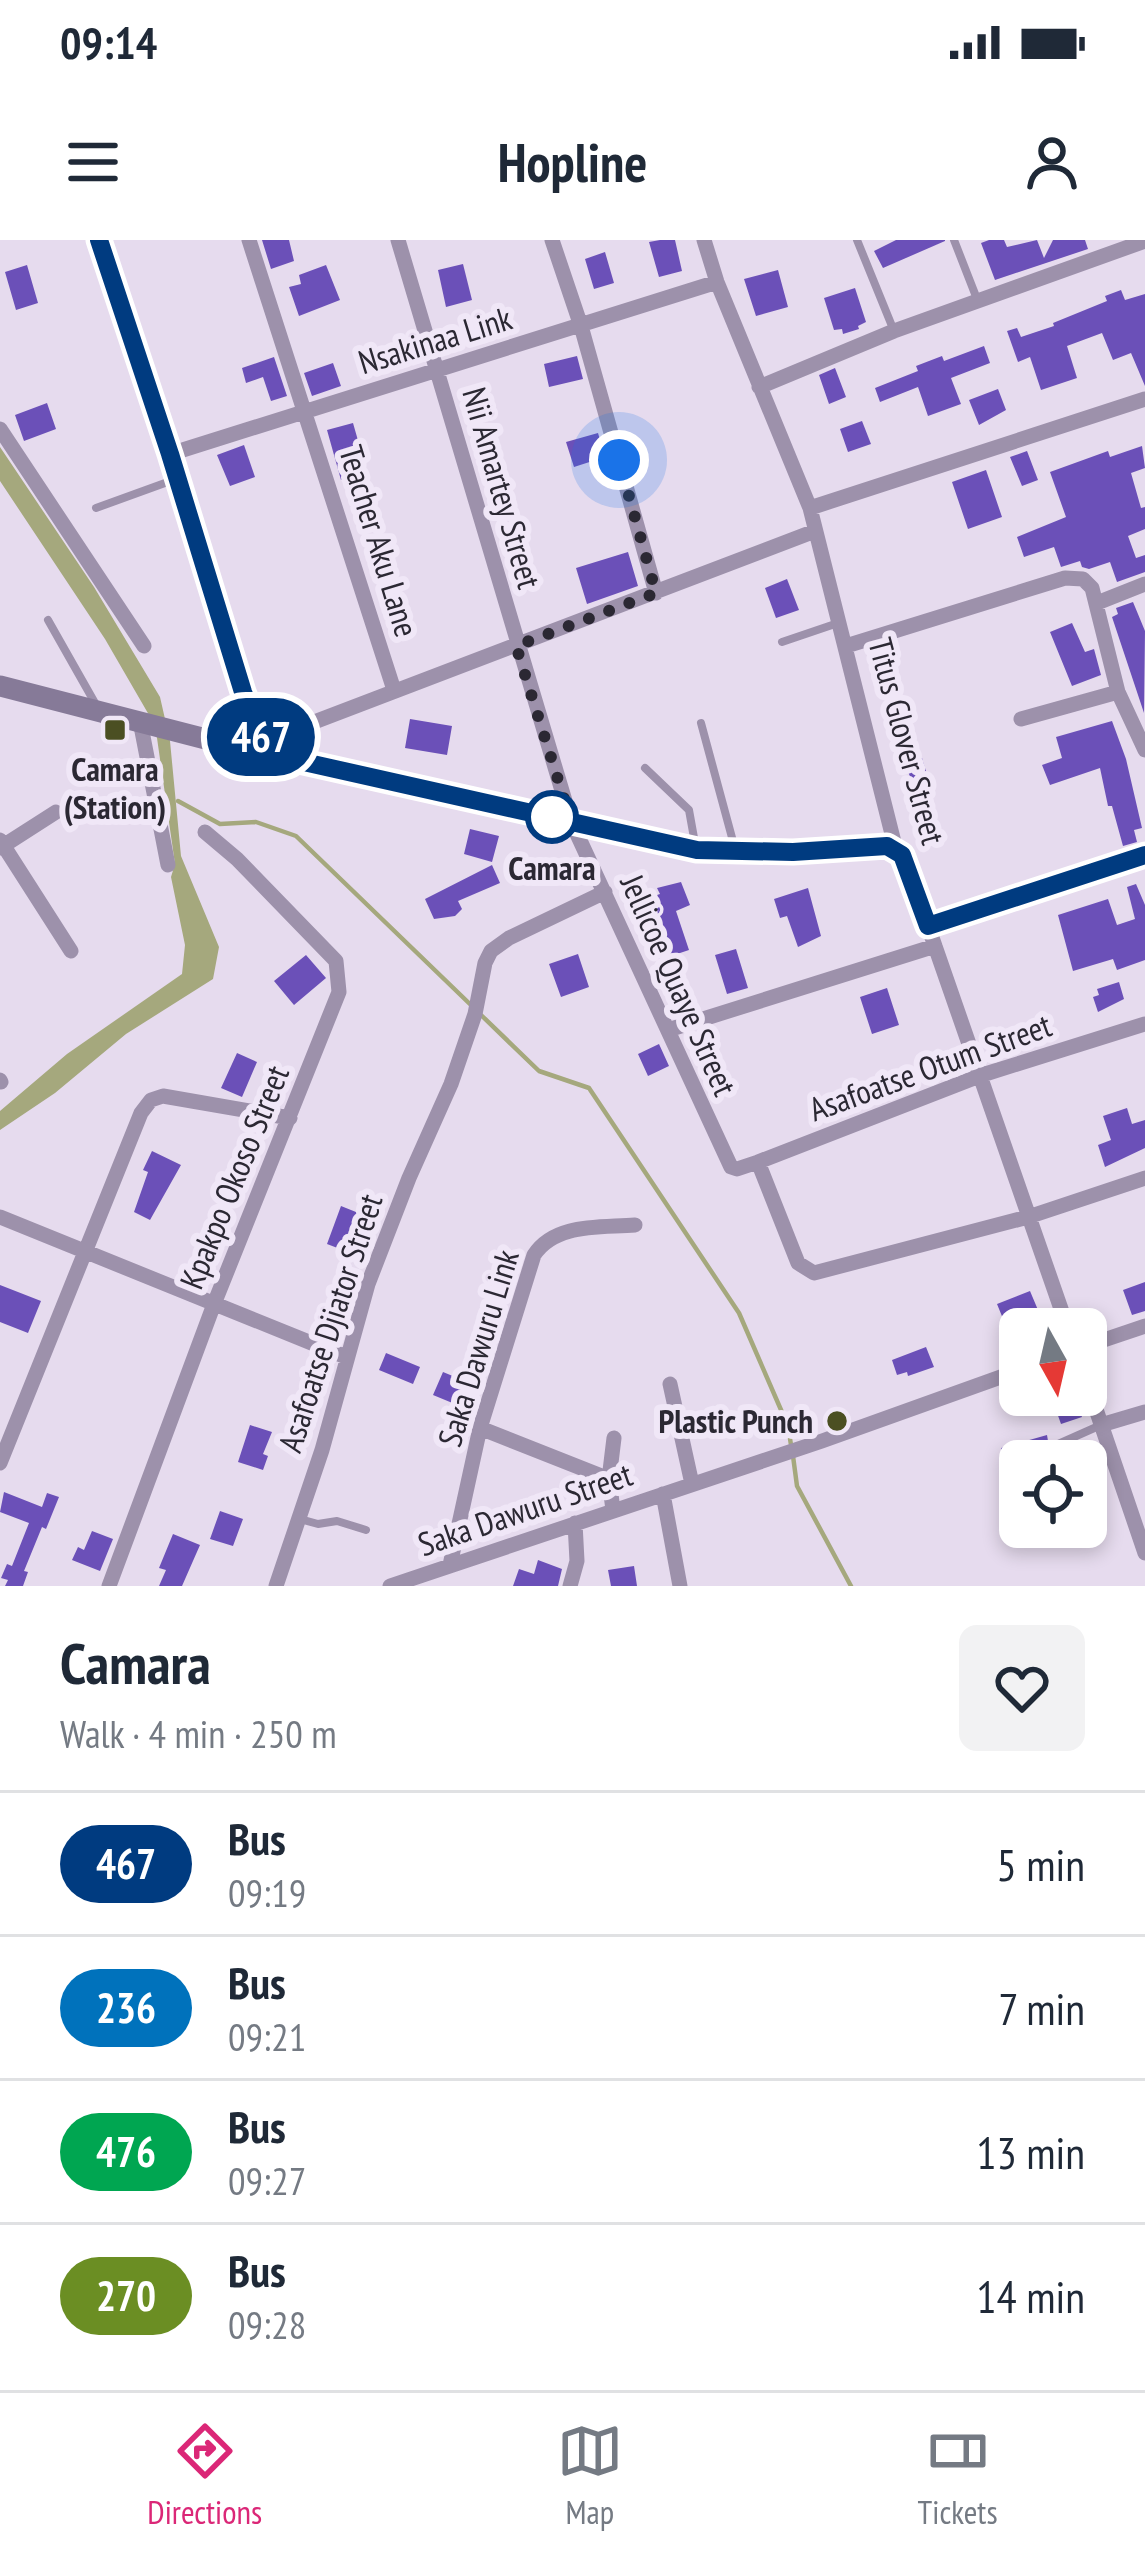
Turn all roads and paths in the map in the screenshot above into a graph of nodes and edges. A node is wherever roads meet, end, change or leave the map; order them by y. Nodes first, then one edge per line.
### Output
1 (99, 240) edge
2 (249, 240) edge
3 (398, 240) edge
4 (552, 240) edge
5 (704, 240) edge
6 (857, 240) edge
7 (954, 240) edge
8 (1094, 240) edge
9 (1145, 241) edge
10 (1099, 260) junction
11 (717, 282) junction
12 (978, 301) junction
13 (581, 326) junction
14 (894, 331) junction
15 (437, 371) junction
16 (759, 387) junction
17 (1145, 399) edge
18 (307, 411) junction
19 (0, 429) edge
20 (170, 454) junction
21 (178, 478) junction
22 (96, 508) dead end
23 (810, 508) junction
24 (814, 531) junction
25 (1145, 584) edge
26 (656, 593) junction
27 (1096, 603) junction
28 (48, 620) dead end
29 (840, 623) junction
30 (782, 642) dead end
31 (144, 646) dead end
32 (516, 646) junction
33 (846, 646) junction
34 (0, 686) edge
35 (394, 690) junction
36 (1118, 692) junction
37 (99, 710) junction
38 (1021, 718) dead end
39 (145, 723) junction
40 (701, 723) dead end
41 (1145, 750) edge
42 (276, 756) junction
43 (644, 768) dead end
44 (56, 812) dead end
45 (571, 821) junction
46 (205, 832) dead end
47 (1, 845) edge
48 (697, 850) junction
49 (896, 850) junction
50 (735, 853) junction
51 (1145, 855) edge
52 (169, 865) dead end
53 (605, 892) junction
54 (932, 936) junction
55 (71, 951) dead end
56 (1145, 1024) edge
57 (668, 1030) junction
58 (982, 1075) junction
59 (290, 1118) junction
60 (758, 1162) junction
61 (737, 1169) joint
62 (1145, 1178) edge
63 (0, 1217) edge
64 (1028, 1217) junction
65 (635, 1225) dead end
66 (84, 1252) junction
67 (214, 1304) junction
68 (1060, 1308) edge
69 (1145, 1326) edge
70 (1107, 1339) edge
71 (346, 1357) junction
72 (999, 1378) edge
73 (670, 1384) dead end
74 (1145, 1412) edge
75 (1098, 1416) edge
76 (1101, 1425) junction
77 (480, 1428) junction
78 (614, 1438) dead end
79 (1067, 1440) edge
80 (0, 1463) edge
81 (610, 1479) junction
82 (692, 1484) junction
83 (663, 1494) junction
84 (613, 1510) junction
85 (299, 1518) junction
86 (574, 1523) junction
87 (366, 1530) dead end
88 (1142, 1532) edge
89 (1145, 1553) edge
90 (450, 1565) junction
91 (420, 1581) edge
92 (109, 1586) edge
93 (276, 1586) edge
94 (390, 1586) edge
95 (570, 1586) edge
96 (680, 1586) edge

1 - 20 street
2 - 18 street, Teacher Aku Lane
3 - 15 street, Nii Amartey Street
4 - 13 street
5 - 11 street, Titus Glover Street
6 - 14 lane
7 - 12 lane
8 - 10 street
9 - 10 street
10 - 12 street
11 - 13 street, Nsakinaa Link
11 - 16 street, Titus Glover Street
12 - 14 street
13 - 15 street, Nsakinaa Link
13 - 26 street
14 - 16 street
15 - 18 street, Nsakinaa Link
15 - 32 street, Nii Amartey Street
16 - 23 street, Titus Glover Street
17 - 23 street
18 - 20 street, Nsakinaa Link
18 - 35 street, Teacher Aku Lane
19 - 31 street
20 - 21 street
21 - 22 lane
21 - 42 street
23 - 24 street, Titus Glover Street
24 - 26 street
24 - 29 street, Titus Glover Street
25 - 27 street
26 - 32 street
27 - 33 street
27 - 36 street
28 - 37 lane
29 - 30 lane
29 - 33 street, Titus Glover Street
32 - 35 street
32 - 45 street, Nii Amartey Street
33 - 49 street, Titus Glover Street
34 - 37 main road
35 - 42 street
36 - 38 street
36 - 41 street
37 - 39 main road
39 - 42 main road
39 - 52 street
40 - 50 lane
42 - 45 main road
43 - 48 lane
44 - 47 street
45 - 48 main road
45 - 53 street, Jellicoe Quaye Street
46 - 59 street, Kpakpo Okoso Street
47 - 55 street
48 - 50 main road
49 - 50 main road
49 - 54 main road, Titus Glover Street
51 - 54 main road
53 - 57 street, Jellicoe Quaye Street
53 - 71 street, Asafoatse Djiator Street
54 - 57 street
54 - 58 street, Titus Glover Street
56 - 58 street, Asafoatse Otum Street
57 - 61 street, Jellicoe Quaye Street
58 - 60 street, Asafoatse Otum Street
58 - 64 street, Titus Glover Street
59 - 66 street
59 - 67 street, Kpakpo Okoso Street
60 - 61 street, Asafoatse Otum Street
60 - 64 street
62 - 64 street
63 - 66 street
64 - 68 street, Titus Glover Street
65 - 77 street, Saka Dawuru Link
66 - 67 street
66 - 80 street
67 - 71 street
67 - 92 street, Kpakpo Okoso Street
69 - 70 street
71 - 85 street, Asafoatse Djiator Street
72 - 82 street, Saka Dawuru Street
73 - 82 street
74 - 76 street
75 - 76 street
76 - 79 lane
76 - 88 street
77 - 81 street
77 - 90 street, Saka Dawuru Link
78 - 81 street
81 - 84 street
82 - 83 street, Saka Dawuru Street
83 - 84 street, Saka Dawuru Street
83 - 96 street
84 - 86 street, Saka Dawuru Street
85 - 87 lane
85 - 93 street, Asafoatse Djiator Street
86 - 90 street, Saka Dawuru Street
86 - 95 street
88 - 89 street
90 - 91 street, Saka Dawuru Street
91 - 94 street, Saka Dawuru Street

